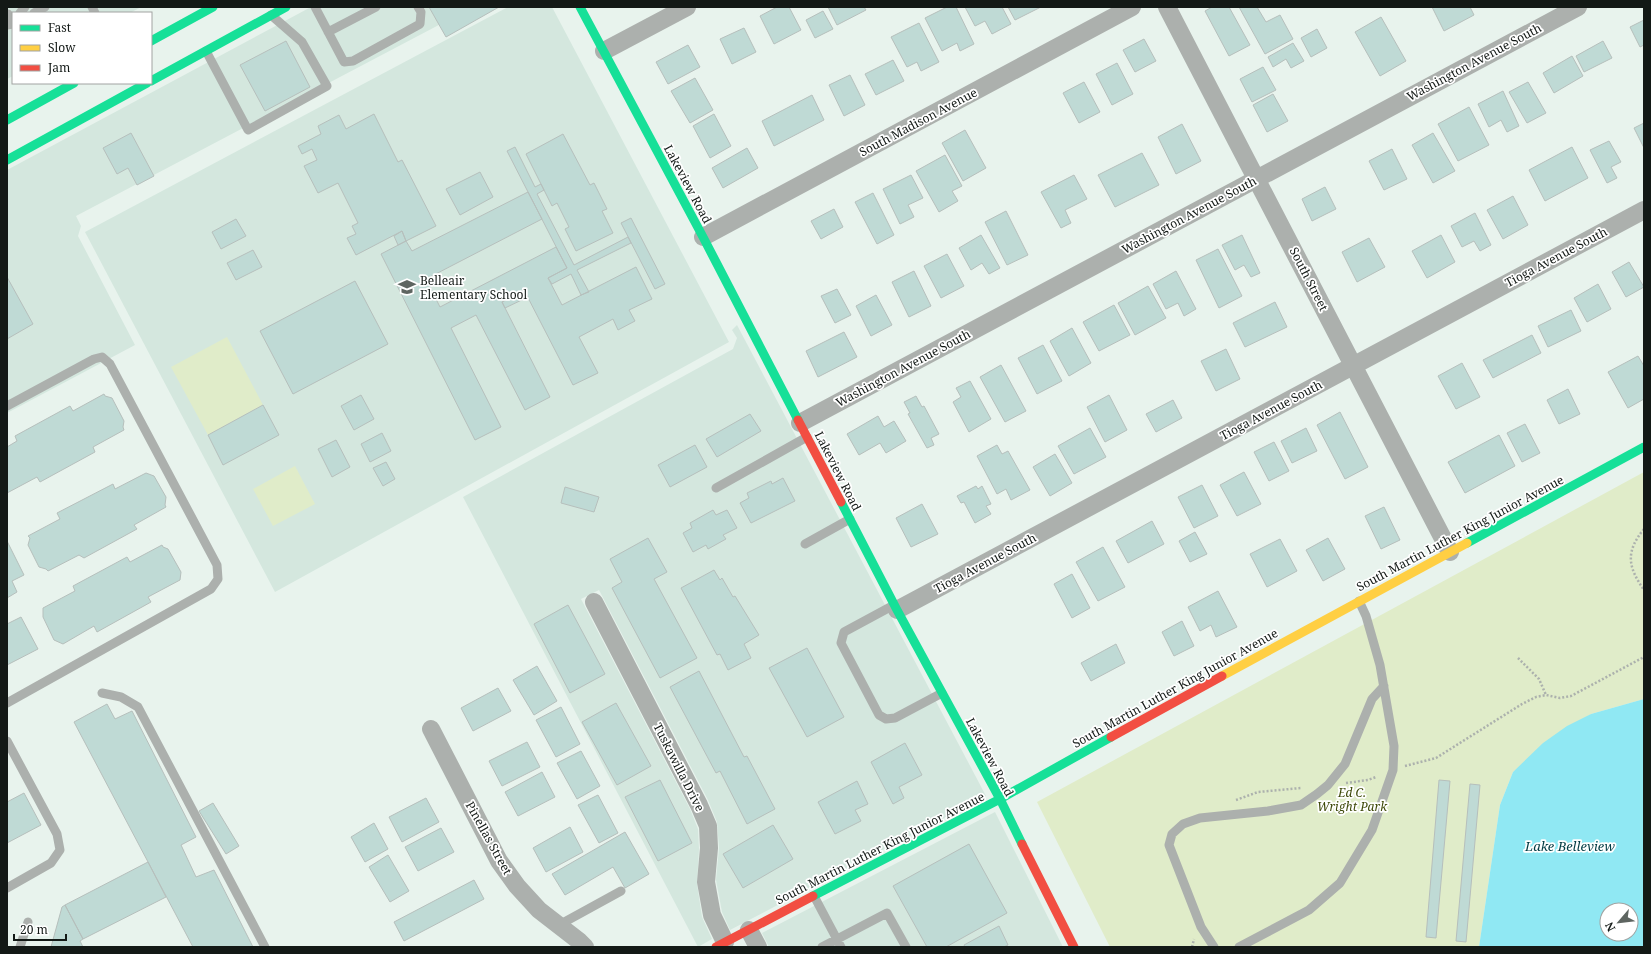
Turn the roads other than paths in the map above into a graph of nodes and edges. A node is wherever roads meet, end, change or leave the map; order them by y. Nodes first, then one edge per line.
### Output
1 (45, 7) edge
2 (213, 7) edge
3 (286, 7) edge
4 (315, 7) edge
5 (376, 7) edge
6 (418, 7) edge
7 (580, 7) edge
8 (687, 7) edge
9 (1132, 7) edge
10 (1167, 7) edge
11 (1578, 7) edge
12 (36, 12) edge
13 (271, 15) junction
14 (328, 32) junction
15 (152, 40) edge
16 (206, 51) junction
17 (604, 51) junction
18 (152, 80) edge
19 (72, 84) edge
20 (145, 84) edge
21 (7, 120) edge
22 (7, 160) edge
23 (1257, 179) junction
24 (1644, 210) edge
25 (703, 237) junction
26 (1354, 366) junction
27 (7, 406) edge
28 (803, 430) junction
29 (1644, 447) edge
30 (716, 488) dead end
31 (850, 519) junction
32 (805, 544) dead end
33 (1450, 552) junction
34 (1359, 601) junction
35 (594, 602) dead end
36 (896, 607) junction
37 (1384, 686) junction
38 (942, 693) junction
39 (102, 694) dead end
40 (7, 703) edge
41 (431, 729) dead end
42 (7, 740) edge
43 (1000, 799) junction
44 (7, 888) edge
45 (621, 891) dead end
46 (814, 896) junction
47 (28, 922) dead end
48 (559, 925) junction
49 (749, 930) junction
50 (839, 943) edge
51 (721, 945) edge
52 (20, 947) edge
53 (265, 947) edge
54 (585, 947) edge
55 (758, 947) edge
56 (822, 947) edge
57 (906, 947) edge
58 (1074, 947) edge
59 (1214, 947) edge
60 (1239, 947) edge

1 - 12 lane
2 - 15 street
3 - 13 street
4 - 14 lane
5 - 14 lane
6 - 14 lane
7 - 17 street, Lakeview Road
8 - 17 street
9 - 25 street, South Madison Avenue
10 - 23 street, South Street
11 - 23 street, Washington Avenue South
13 - 16 street
13 - 16 lane
16 - 18 street
17 - 25 street, Lakeview Road
19 - 21 street
20 - 22 street
23 - 26 street, South Street
23 - 28 street, Washington Avenue South
24 - 26 street, Tioga Avenue South
25 - 28 street, Lakeview Road
26 - 33 street, South Street
26 - 36 street, Tioga Avenue South
27 - 40 lane
28 - 30 lane
28 - 31 street, Lakeview Road
29 - 33 street, South Martin Luther King Junior Avenue
31 - 32 lane
31 - 36 street, Lakeview Road
33 - 34 street, South Martin Luther King Junior Avenue
34 - 37 lane
34 - 43 street, South Martin Luther King Junior Avenue
35 - 51 street, Tuskawilla Drive
36 - 38 street, Lakeview Road
36 - 38 lane
37 - 59 lane
37 - 60 lane
38 - 43 street, Lakeview Road
39 - 53 lane
41 - 48 street, Pinellas Street
42 - 44 lane
43 - 46 street, South Martin Luther King Junior Avenue
43 - 58 street, Lakeview Road
45 - 48 lane
46 - 49 street, South Martin Luther King Junior Avenue
46 - 50 lane
47 - 52 lane
48 - 54 street, Pinellas Street
49 - 51 street, South Martin Luther King Junior Avenue
49 - 55 street
50 - 56 lane
50 - 57 lane

